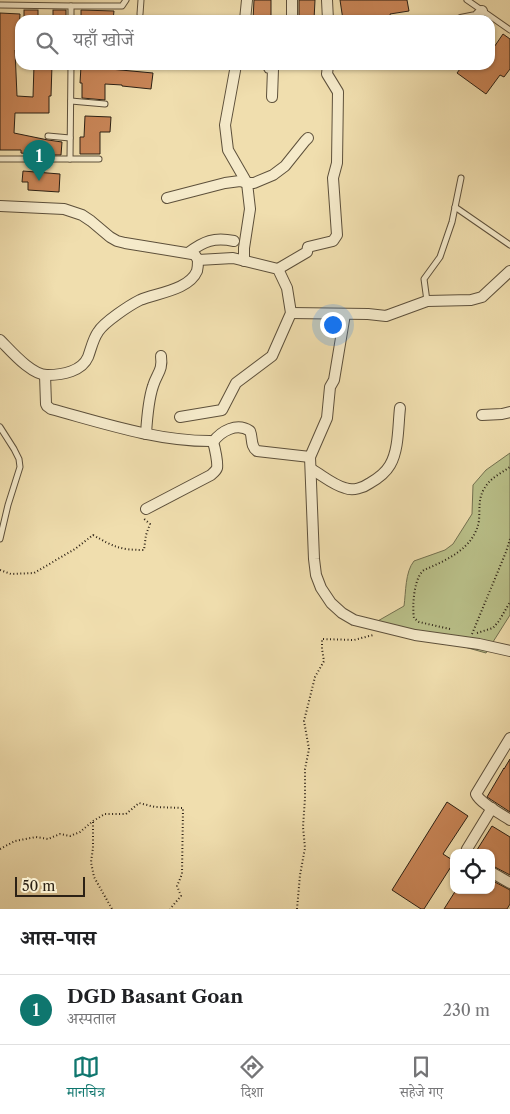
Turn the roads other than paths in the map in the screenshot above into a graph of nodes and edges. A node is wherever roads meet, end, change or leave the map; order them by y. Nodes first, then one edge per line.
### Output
1 (126, 0) edge
2 (141, 0) edge
3 (248, 0) edge
4 (292, 0) edge
5 (327, 0) edge
6 (467, 0) edge
7 (0, 5) edge
8 (71, 6) junction
9 (482, 10) junction
10 (140, 14) dead end
11 (71, 15) edge
12 (246, 15) edge
13 (292, 15) edge
14 (328, 15) edge
15 (478, 15) edge
16 (489, 15) edge
17 (495, 19) edge
18 (510, 30) edge
19 (71, 70) edge
20 (235, 70) edge
21 (273, 70) edge
22 (327, 70) edge
23 (272, 97) dead end
24 (71, 101) junction
25 (105, 104) dead end
26 (48, 136) dead end
27 (70, 138) junction
28 (308, 138) dead end
29 (0, 159) edge
30 (70, 159) junction
31 (99, 159) dead end
32 (461, 178) dead end
33 (246, 183) junction
34 (167, 198) dead end
35 (0, 206) edge
36 (455, 207) junction
37 (234, 240) dead end
38 (510, 245) edge
39 (188, 254) junction
40 (198, 260) junction
41 (244, 261) junction
42 (278, 269) junction
43 (510, 271) edge
44 (427, 300) junction
45 (291, 313) junction
46 (345, 314) junction
47 (0, 340) edge
48 (161, 356) dead end
49 (45, 375) junction
50 (400, 408) dead end
51 (510, 412) edge
52 (482, 415) dead end
53 (180, 417) dead end
54 (0, 427) edge
55 (146, 434) junction
56 (213, 442) junction
57 (310, 457) junction
58 (312, 469) junction
59 (146, 509) road end
60 (0, 539) edge
61 (510, 651) edge
62 (510, 738) edge
63 (492, 808) junction
64 (510, 820) edge
65 (467, 849) edge
66 (495, 875) edge
67 (510, 884) edge

1 - 8 lane
2 - 10 lane
3 - 12 street
4 - 13 street
5 - 14 street
6 - 9 lane
7 - 8 lane
8 - 11 lane
9 - 15 street
9 - 16 lane
17 - 18 lane
19 - 24 lane
20 - 33 street
21 - 23 street
22 - 42 street
24 - 25 lane
24 - 27 lane
26 - 27 lane
27 - 30 lane
28 - 33 street
29 - 30 lane
30 - 31 lane
32 - 36 lane
33 - 34 street
33 - 41 street
35 - 39 street
36 - 38 lane
36 - 44 lane
37 - 39 street
39 - 40 street
40 - 41 street
40 - 49 street
41 - 42 street
42 - 45 street
43 - 44 street
44 - 46 street
45 - 46 street
45 - 53 street
46 - 57 street
47 - 49 street
48 - 55 street
49 - 55 street
50 - 58 street
51 - 52 street
54 - 60 lane
55 - 56 street
56 - 57 street
56 - 59 street
57 - 58 street
58 - 61 street
62 - 63 street
63 - 64 street
63 - 65 street
66 - 67 street

